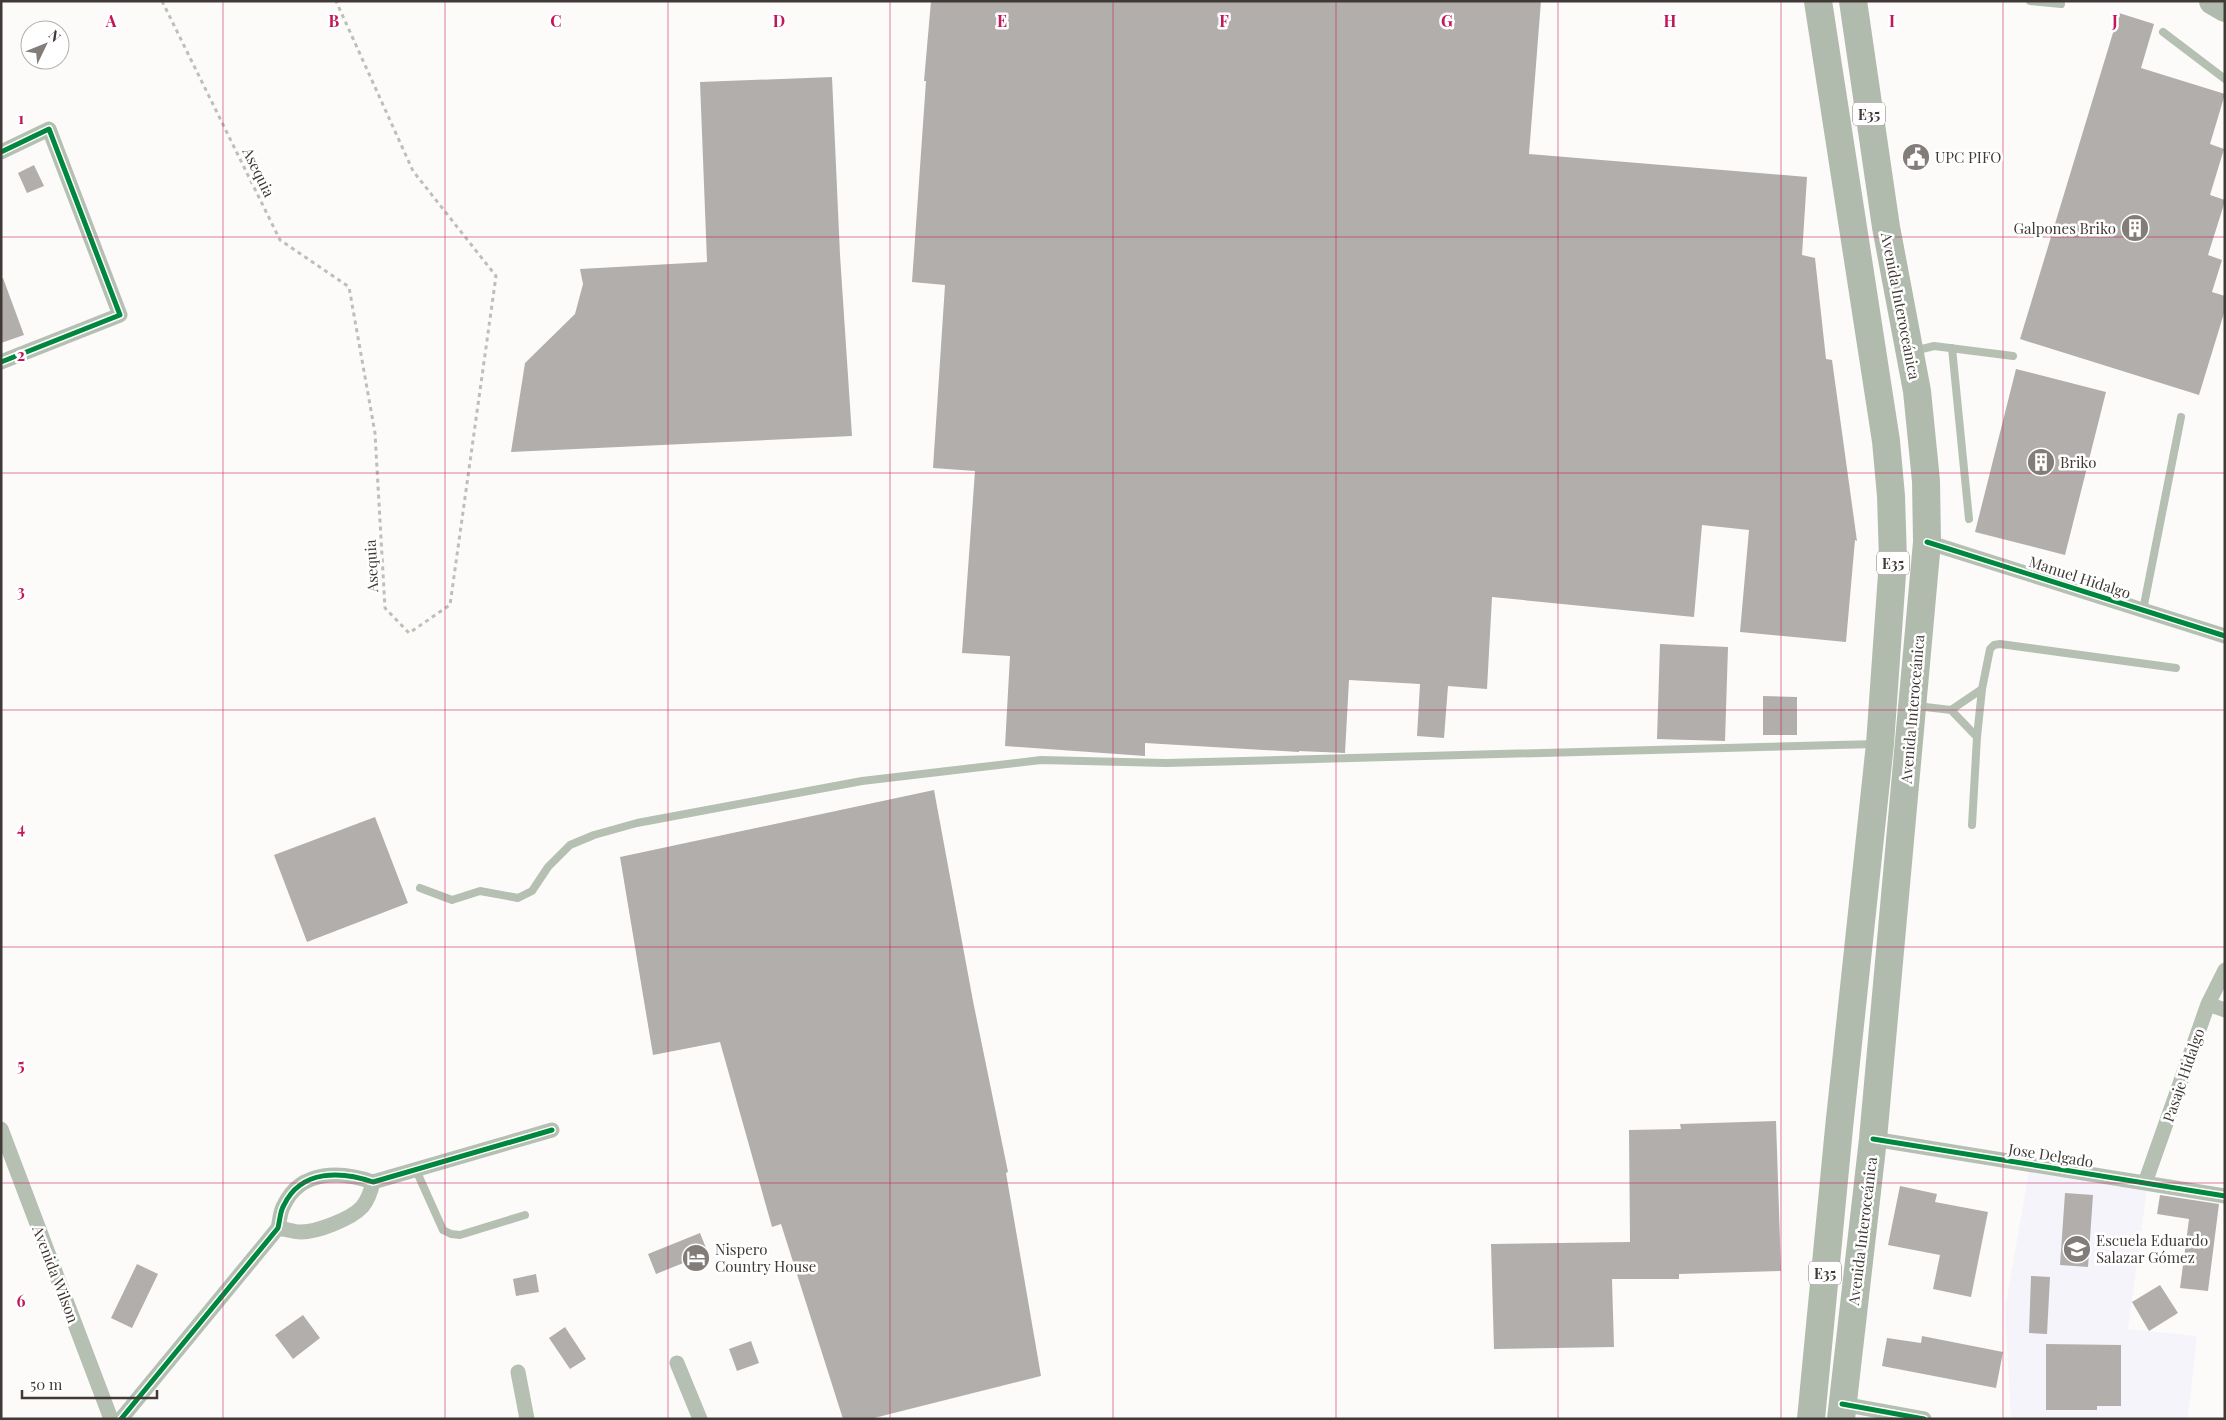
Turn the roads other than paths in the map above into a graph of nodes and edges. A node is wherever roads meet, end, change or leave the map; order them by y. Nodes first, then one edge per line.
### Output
1 (1818, 1) edge
2 (1853, 1) edge
3 (2030, 1) edge
4 (2213, 1) edge
5 (2061, 4) dead end
6 (2225, 8) edge
7 (2163, 32) dead end
8 (2225, 79) edge
9 (2, 151) edge
10 (1952, 348) junction
11 (1910, 352) junction
12 (2013, 356) dead end
13 (1, 362) edge
14 (2181, 417) dead end
15 (1969, 519) dead end
16 (1927, 542) junction
17 (2143, 610) junction
18 (2225, 636) edge
19 (2176, 668) dead end
20 (1982, 689) junction
21 (1912, 705) junction
22 (1951, 710) junction
23 (1977, 737) junction
24 (1880, 744) junction
25 (1972, 825) dead end
26 (420, 888) dead end
27 (2225, 970) edge
28 (2208, 1004) junction
29 (2225, 1010) edge
30 (1, 1129) edge
31 (552, 1130) dead end
32 (1873, 1140) junction
33 (416, 1170) junction
34 (374, 1182) junction
35 (2145, 1183) junction
36 (2225, 1196) edge
37 (524, 1214) dead end
38 (278, 1228) junction
39 (677, 1363) dead end
40 (518, 1372) dead end
41 (1842, 1411) edge
42 (111, 1419) edge
43 (120, 1419) edge
44 (527, 1419) edge
45 (700, 1419) edge
46 (1811, 1419) edge
47 (1924, 1419) edge

1 - 24 highway, Avenida Interoceánica / E35
2 - 11 highway, Avenida Interoceánica / E35
3 - 5 lane
4 - 6 highway
7 - 8 lane
9 - 13 street
10 - 11 lane
10 - 12 lane
10 - 15 lane
11 - 16 highway, Avenida Interoceánica / E35
14 - 17 lane
16 - 17 street, Manuel Hidalgo
16 - 21 highway, Avenida Interoceánica / E35
17 - 18 street, Manuel Hidalgo
19 - 20 lane
20 - 22 lane
20 - 23 lane
21 - 22 lane
21 - 32 highway, Avenida Interoceánica / E35
22 - 23 lane
23 - 25 lane
24 - 26 lane
24 - 46 highway, Avenida Interoceánica / E35
27 - 28 street, Pasaje Hidalgo
28 - 29 street
28 - 35 street, Pasaje Hidalgo
30 - 42 street, Avenida Wilson
31 - 33 street
32 - 35 street, Jose Delgado
32 - 41 highway, Avenida Interoceánica / E35
33 - 34 street
33 - 37 lane
34 - 38 street
34 - 38 street
35 - 36 street, Jose Delgado
38 - 43 street
39 - 45 street
40 - 44 street
41 - 47 street

